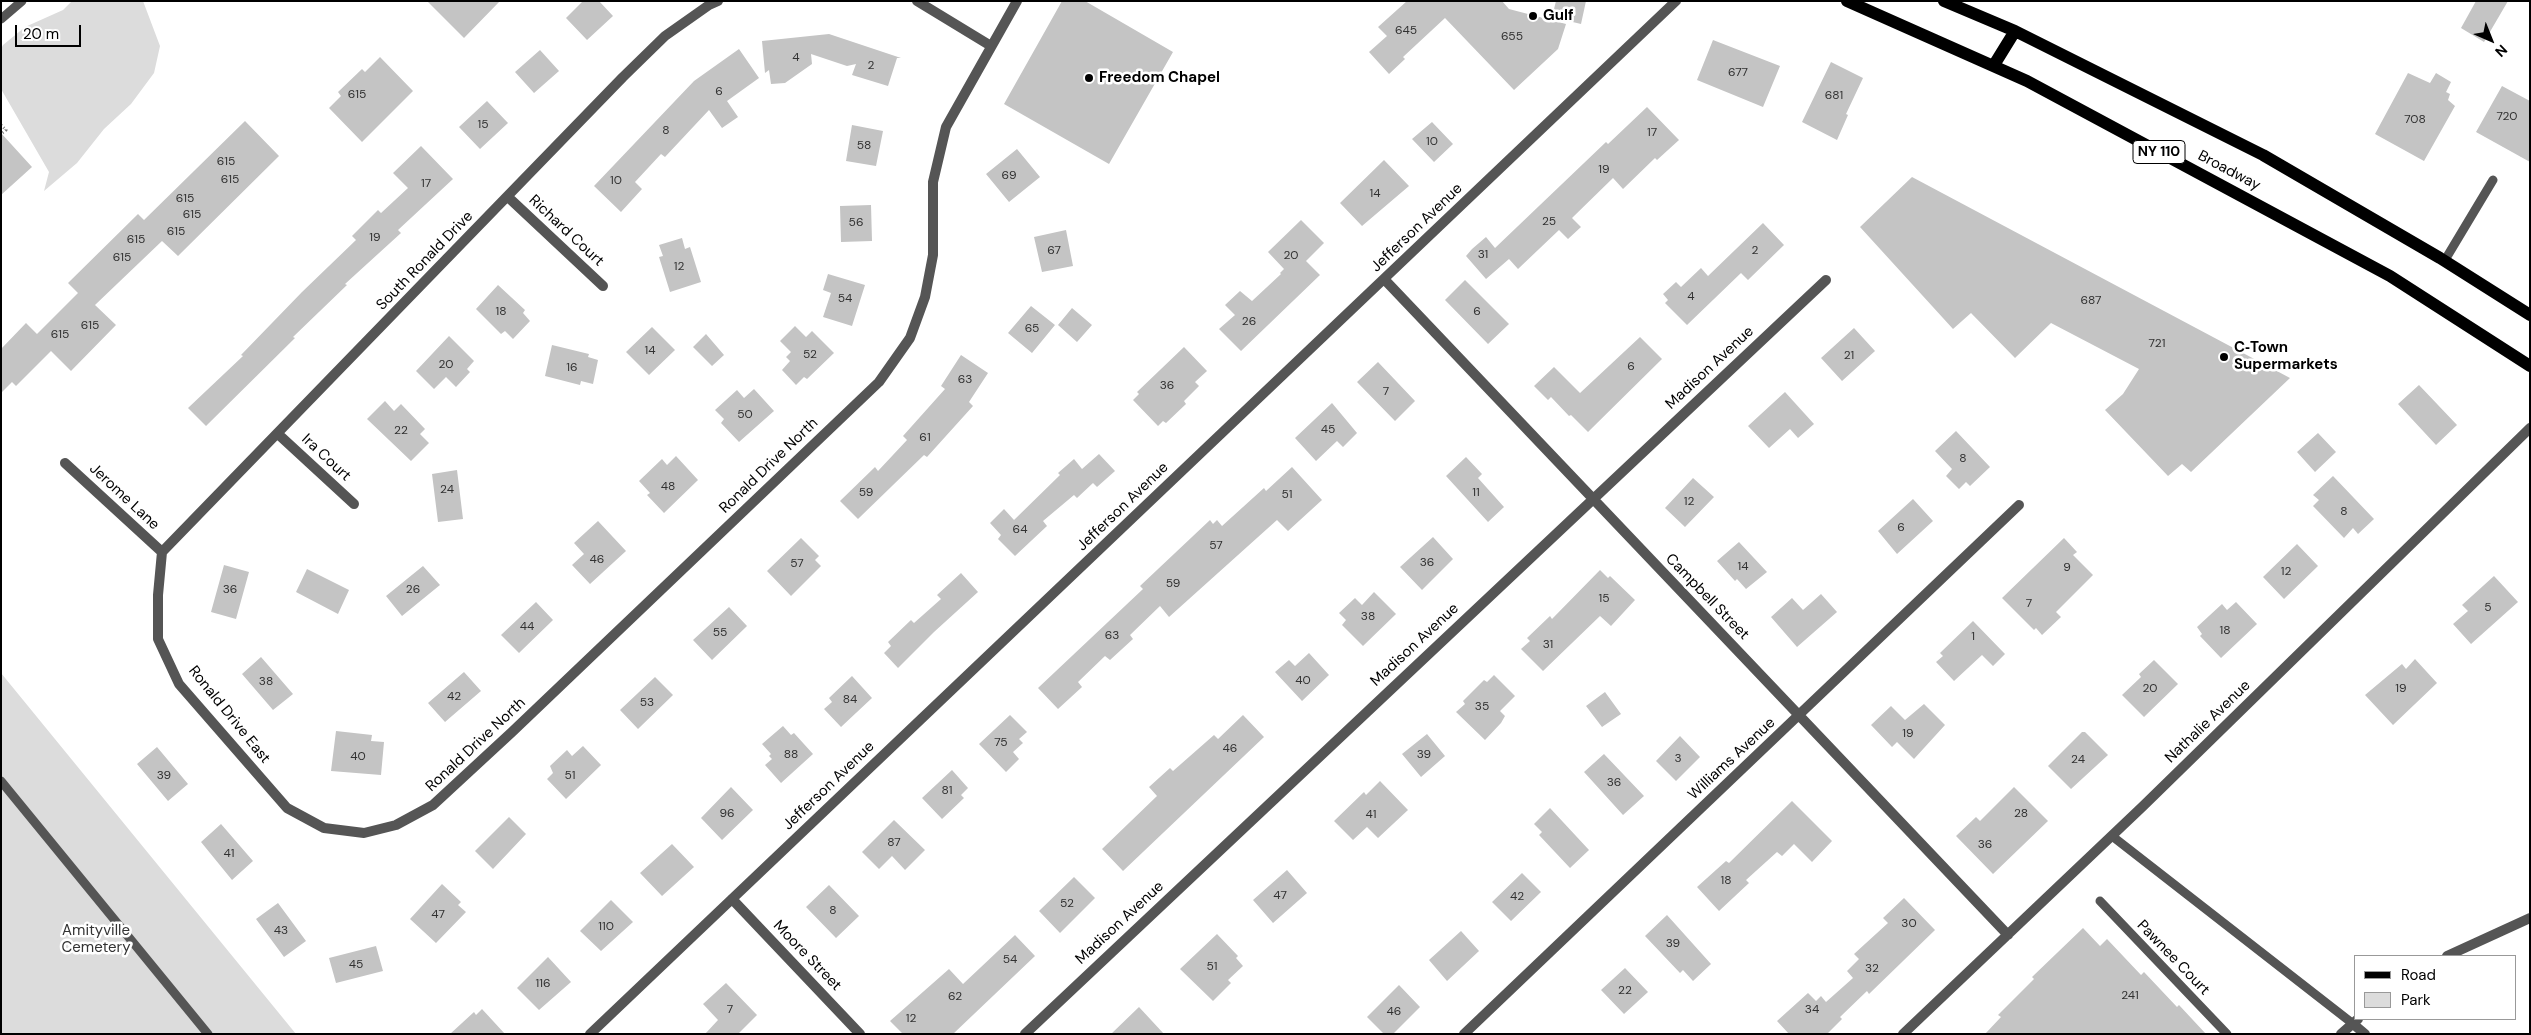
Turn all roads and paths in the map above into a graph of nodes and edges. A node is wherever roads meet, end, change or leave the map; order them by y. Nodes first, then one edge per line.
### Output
1 (22, 1) edge
2 (718, 1) edge
3 (917, 1) edge
4 (1017, 1) edge
5 (1676, 1) edge
6 (1847, 1) edge
7 (1944, 1) edge
8 (1, 18) edge
9 (2015, 31) junction
10 (991, 46) junction
11 (1994, 65) junction
12 (1, 125) edge
13 (1, 134) edge
14 (2492, 180) dead end
15 (508, 197) junction
16 (2445, 260) junction
17 (1384, 279) junction
18 (1826, 280) dead end
19 (603, 286) dead end
20 (2530, 315) edge
21 (2530, 366) edge
22 (2530, 428) edge
23 (278, 434) junction
24 (65, 463) dead end
25 (1592, 498) junction
26 (354, 504) dead end
27 (2019, 505) dead end
28 (162, 552) junction
29 (1800, 716) junction
30 (1, 781) edge
31 (364, 833) joint
32 (2112, 836) junction
33 (732, 899) junction
34 (2100, 900) dead end
35 (2530, 918) edge
36 (2008, 935) junction
37 (2449, 955) edge
38 (2355, 1021) edge
39 (208, 1034) edge
40 (590, 1034) edge
41 (860, 1034) edge
42 (1025, 1034) edge
43 (1464, 1034) edge
44 (1903, 1034) edge
45 (2227, 1034) edge
46 (2341, 1034) edge
47 (2364, 1034) edge

1 - 8 lane
2 - 15 street, South Ronald Drive
3 - 10 street
4 - 10 street, Ronald Drive North
5 - 17 street, Jefferson Avenue
6 - 11 main road, Broadway / NY 110
7 - 9 main road, Broadway / NY 110
9 - 11 main road
9 - 16 main road, Broadway / NY 110
10 - 31 street, Ronald Drive North
11 - 21 main road, Broadway / NY 110
12 - 13 path
14 - 16 lane
15 - 19 street, Richard Court
15 - 23 street, South Ronald Drive
16 - 20 main road, Broadway / NY 110
17 - 25 street, Campbell Street
17 - 33 street, Jefferson Avenue
18 - 25 street, Madison Avenue
22 - 32 street, Nathalie Avenue
23 - 26 street, Ira Court
23 - 28 street, South Ronald Drive
24 - 28 street, Jerome Lane
25 - 29 street, Campbell Street
25 - 42 street, Madison Avenue
27 - 29 street, Williams Avenue
28 - 31 street, Ronald Drive East
29 - 36 street, Campbell Street
29 - 43 street, Williams Avenue
30 - 39 lane
32 - 36 street, Nathalie Avenue
32 - 38 lane
33 - 40 street, Jefferson Avenue
33 - 41 street, Moore Street
34 - 45 lane, Pawnee Court
35 - 37 street
36 - 44 street, Nathalie Avenue
38 - 46 street
38 - 47 street

